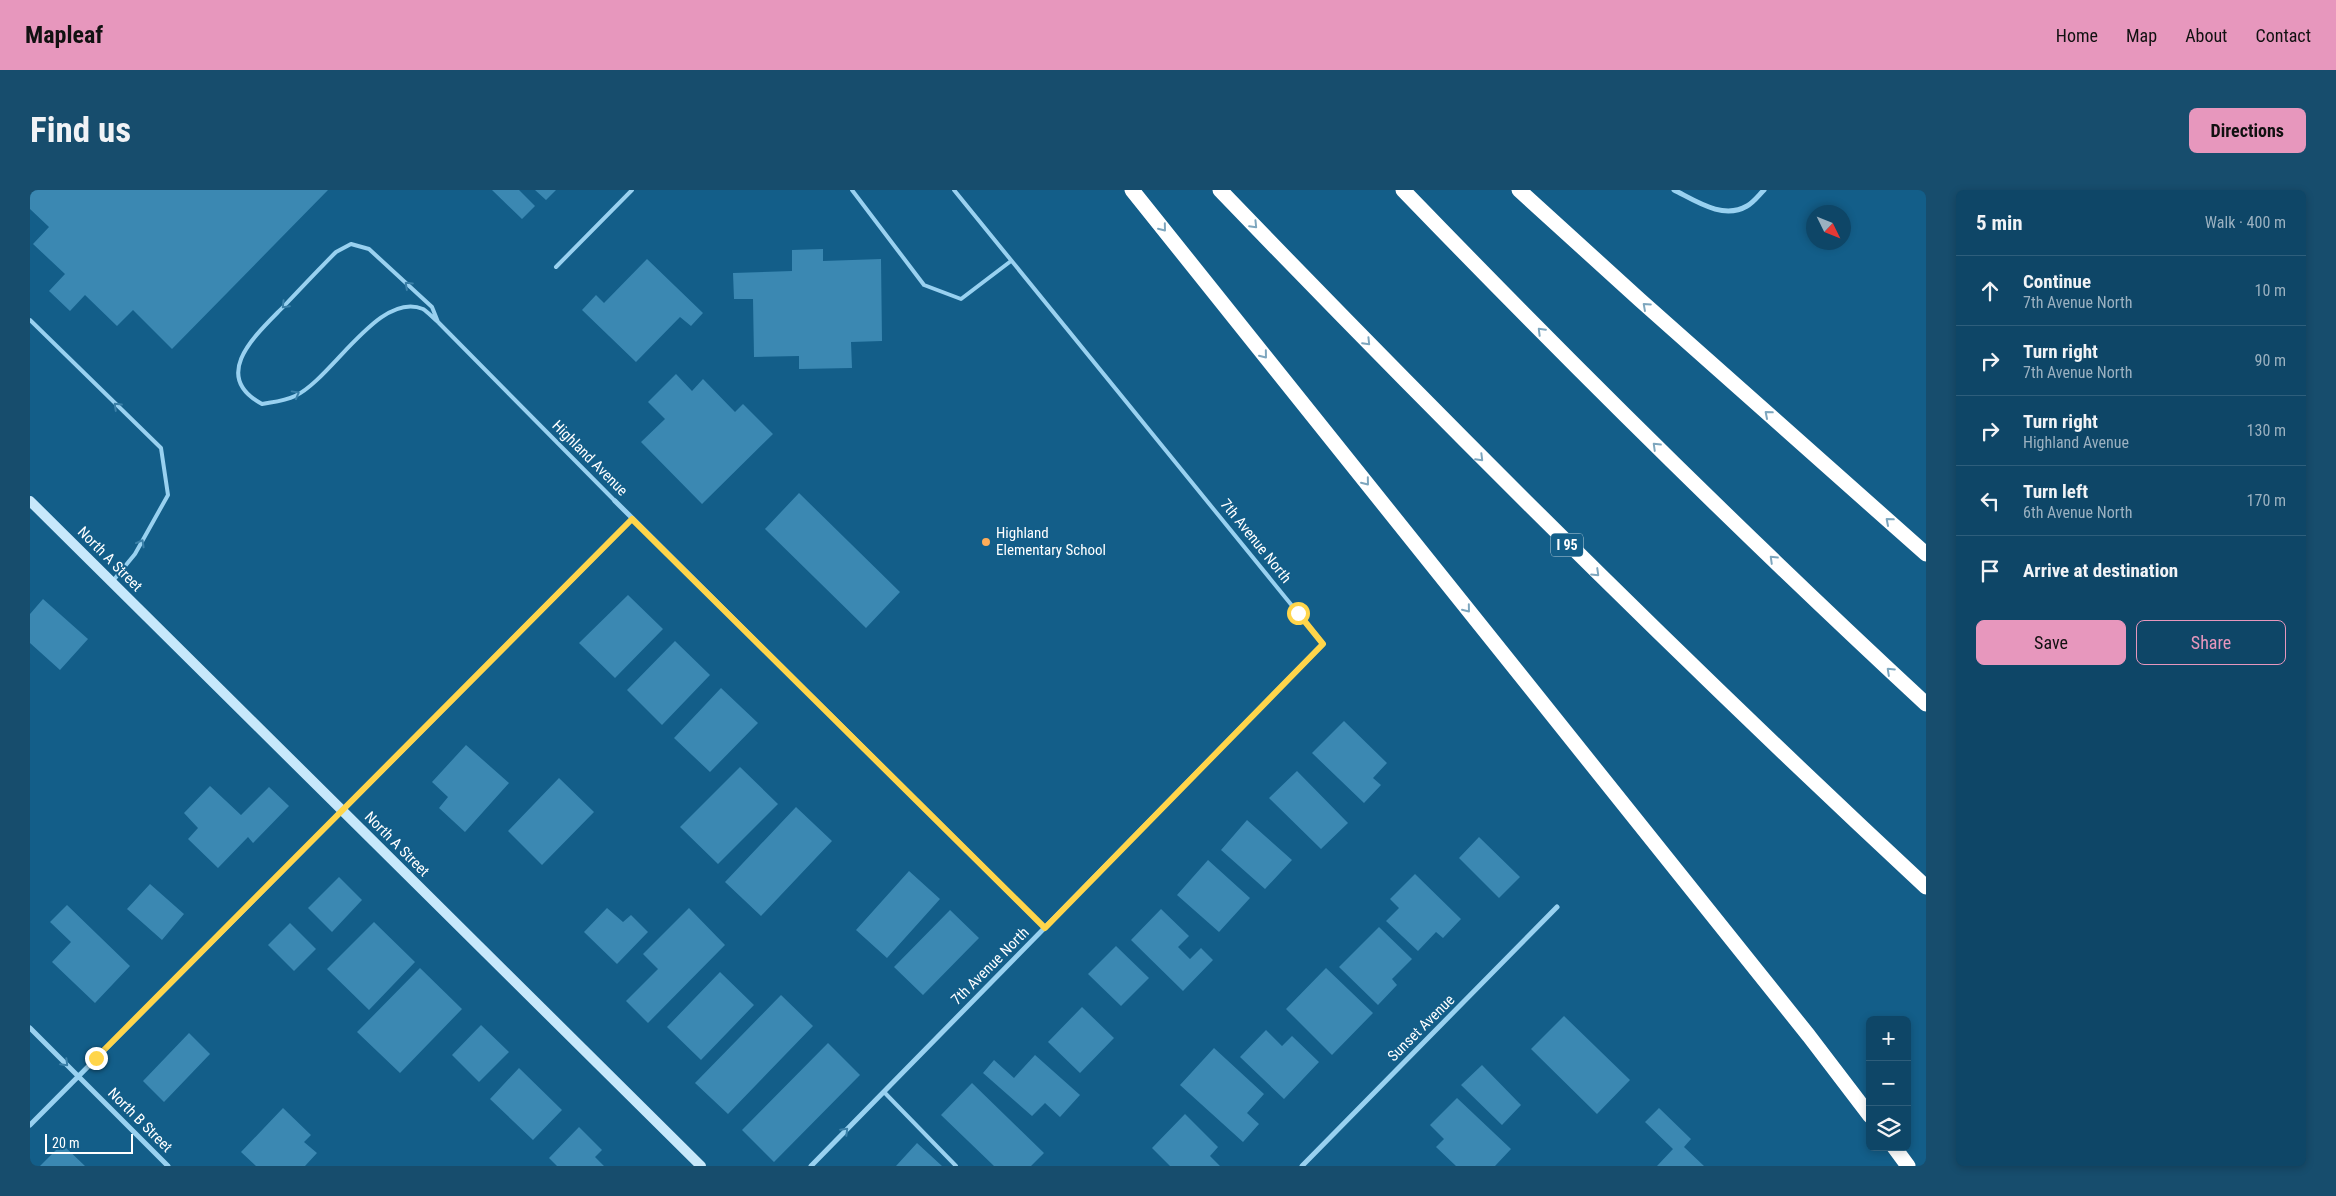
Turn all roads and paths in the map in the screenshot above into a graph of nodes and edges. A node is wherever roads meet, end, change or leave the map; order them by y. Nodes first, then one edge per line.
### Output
1 (632, 190) edge
2 (852, 190) edge
3 (954, 190) edge
4 (1132, 190) edge
5 (1220, 190) edge
6 (1404, 190) edge
7 (1519, 190) edge
8 (1674, 190) edge
9 (1764, 190) edge
10 (1011, 261) junction
11 (556, 267) dead end
12 (30, 320) edge
13 (438, 322) junction
14 (30, 501) edge
15 (615, 501) joint
16 (632, 519) junction
17 (1926, 554) edge
18 (112, 582) junction
19 (1298, 613) joint
20 (1926, 704) edge
21 (342, 810) junction
22 (1926, 887) edge
23 (1557, 907) dead end
24 (1045, 928) junction
25 (30, 1028) edge
26 (78, 1076) junction
27 (884, 1092) junction
28 (1866, 1111) edge
29 (30, 1125) edge
30 (1897, 1151) edge
31 (168, 1166) edge
32 (701, 1166) edge
33 (811, 1166) edge
34 (956, 1166) edge
35 (1302, 1166) edge
36 (1908, 1166) edge

1 - 11 lane
2 - 10 lane
3 - 10 lane, 7th Avenue North
4 -> 28 highway
5 -> 22 highway, I 95
20 -> 6 highway
17 -> 7 highway
8 - 9 street
10 - 19 lane, 7th Avenue North
18 -> 12 lane
13 -> 13 lane
13 - 15 lane, Highland Avenue
14 - 18 street, North A Street
15 - 16 street, Highland Avenue
16 - 21 street
16 - 24 street, Highland Avenue
18 - 21 street, North A Street
19 - 24 street, 7th Avenue North
21 - 26 street
21 - 32 street, North A Street
23 - 35 street, Sunset Avenue
24 - 27 street, 7th Avenue North
25 -> 26 street, North B Street
26 - 29 street
26 - 31 street, North B Street
33 -> 27 street, 7th Avenue North
27 - 34 lane
30 - 36 highway

